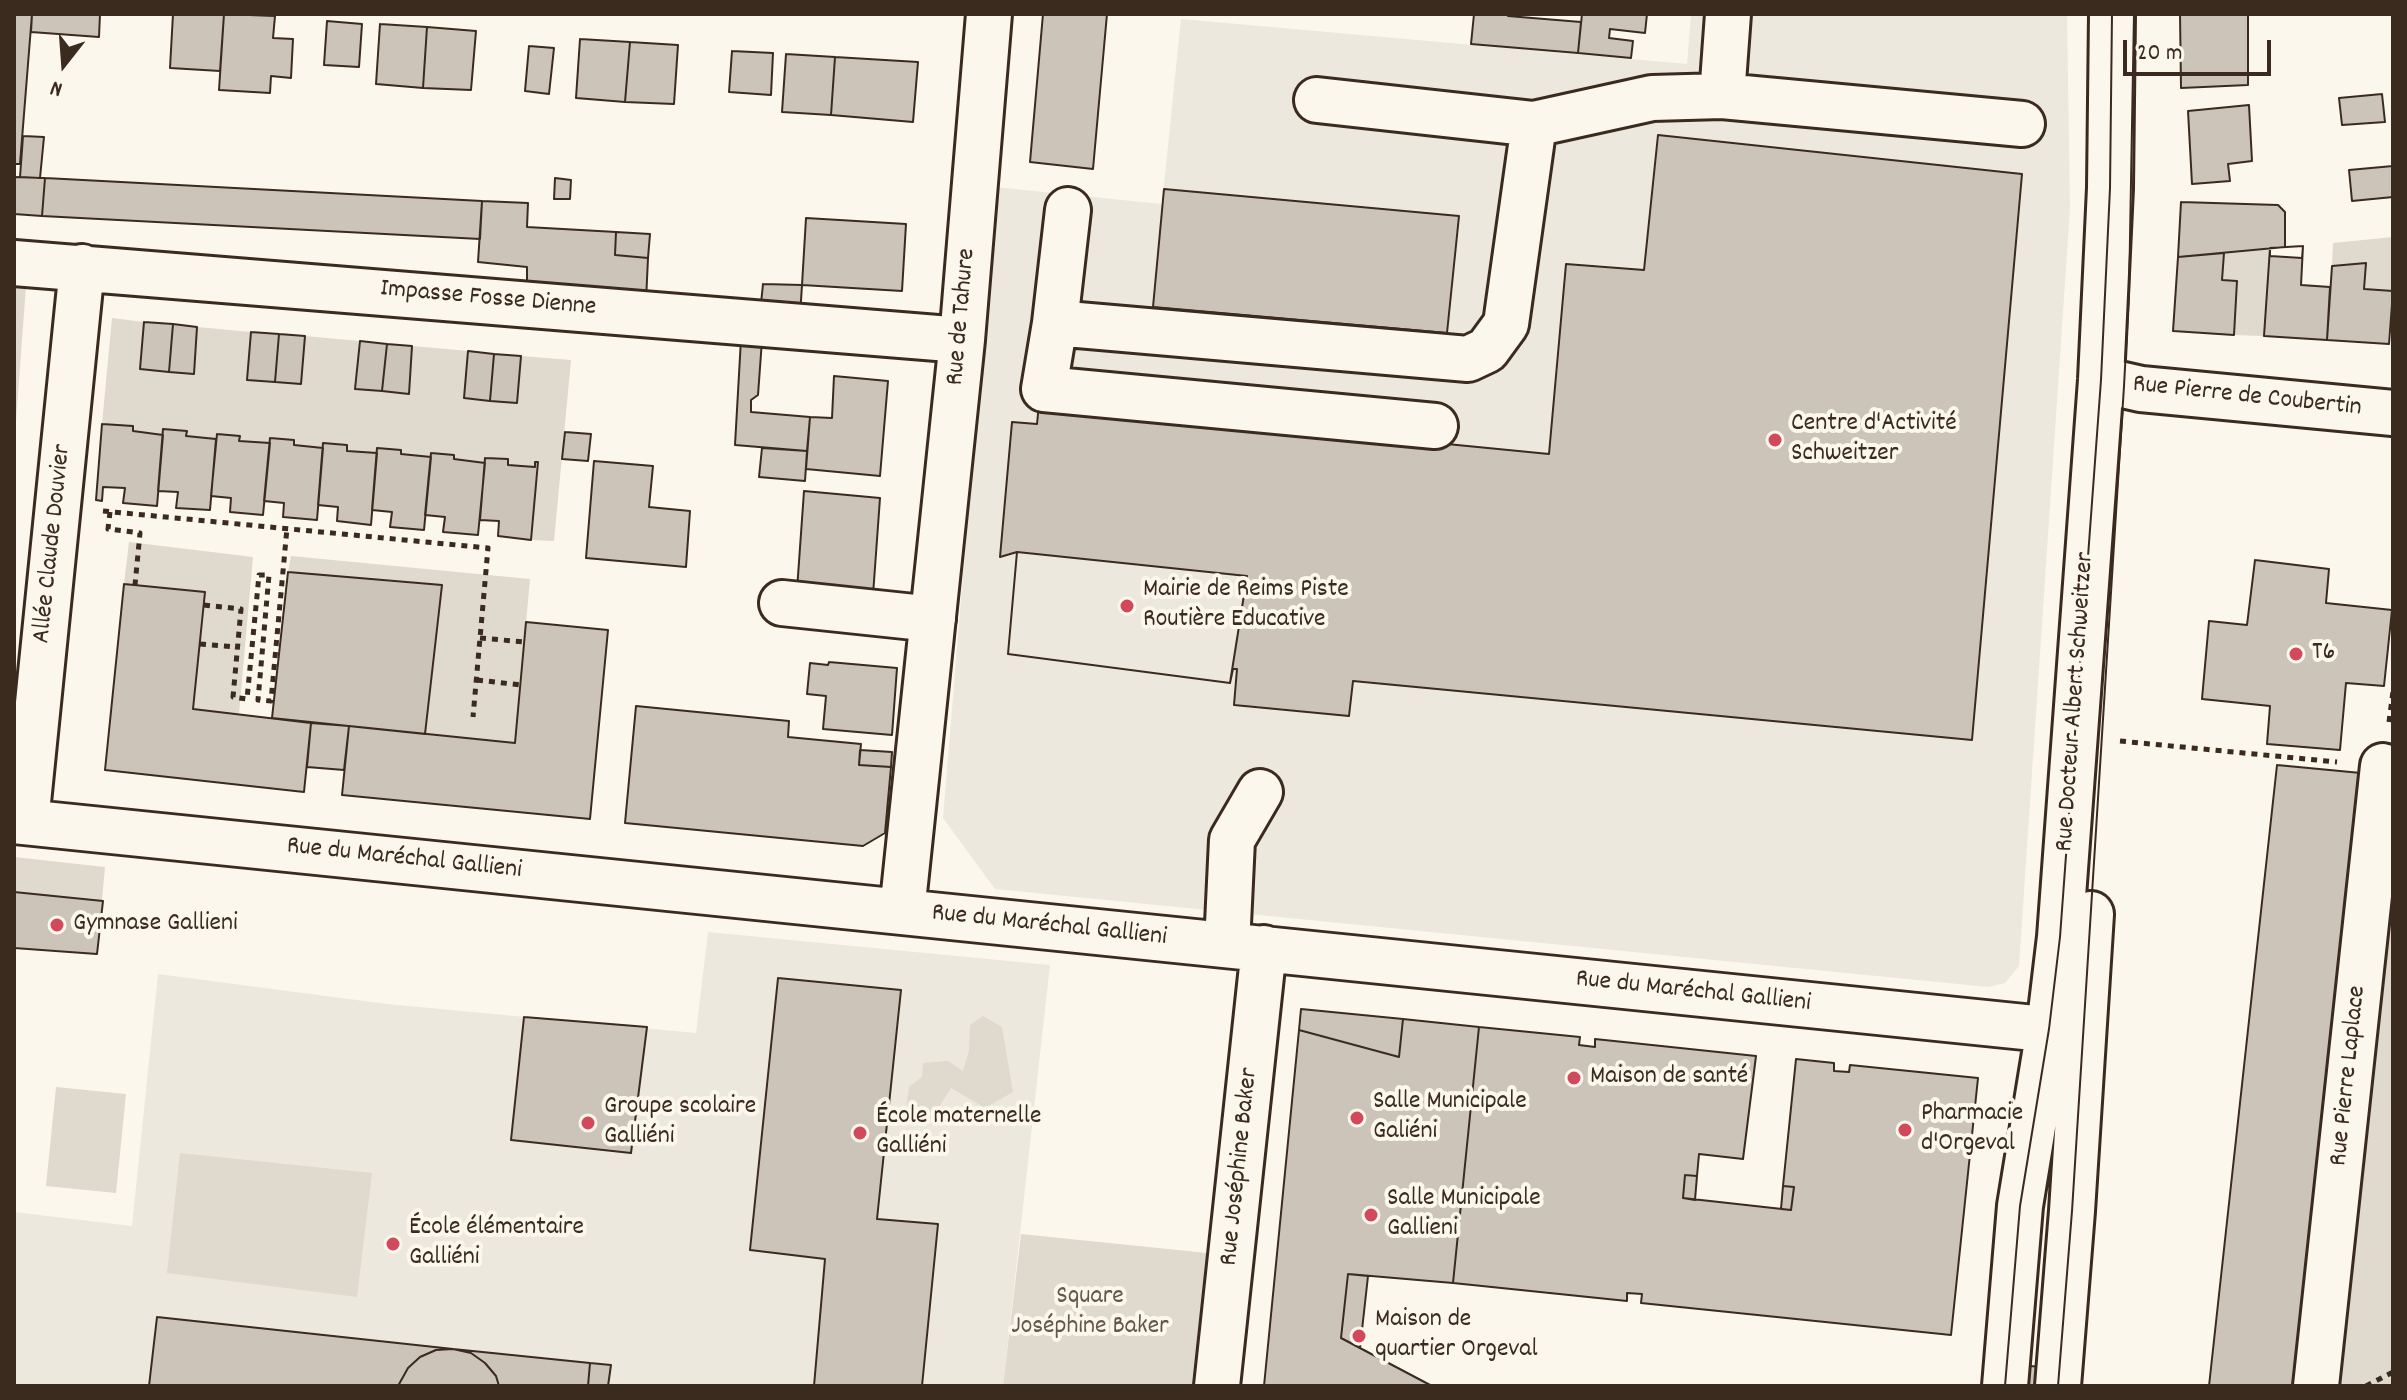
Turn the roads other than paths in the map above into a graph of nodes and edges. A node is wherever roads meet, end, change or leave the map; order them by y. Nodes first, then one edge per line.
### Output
1 (989, 14) edge
2 (1728, 14) edge
3 (2112, 14) edge
4 (2134, 14) edge
5 (1722, 96) junction
6 (1317, 100) dead end
7 (1534, 124) junction
8 (2022, 124) dead end
9 (1068, 210) dead end
10 (14, 263) edge
11 (82, 267) junction
12 (1055, 323) junction
13 (962, 340) junction
14 (2113, 383) junction
15 (2393, 413) edge
16 (1435, 426) dead end
17 (782, 603) dead end
18 (933, 619) junction
19 (2383, 766) road end
20 (1260, 792) dead end
21 (20, 821) edge
22 (902, 912) junction
23 (1246, 947) junction
24 (2066, 1031) junction
25 (1217, 1386) edge
26 (2005, 1386) edge
27 (2058, 1386) edge
28 (2316, 1386) edge

1 - 13 street, Rue de Tahure
2 - 5 street
3 - 14 street, Rue Docteur Albert Schweitzer
4 - 14 street, Rue Docteur Albert Schweitzer
5 - 7 street
5 - 8 street
6 - 7 street
7 - 12 street
9 - 12 street
10 - 11 street, Impasse Fosse Dienne
11 - 13 street, Impasse Fosse Dienne
11 - 21 street, Allée Claude Douvier
12 - 16 street
13 - 18 street, Rue de Tahure
14 - 15 street, Rue Pierre de Coubertin
14 - 24 street, Rue Docteur Albert Schweitzer
17 - 18 street
18 - 22 street, Rue de Tahure
19 - 28 street, Rue Pierre Laplace
20 - 23 street, Rue Joséphine Baker
21 - 22 street, Rue du Maréchal Gallieni
22 - 23 street, Rue du Maréchal Gallieni
23 - 24 street, Rue du Maréchal Gallieni
23 - 25 street, Rue Joséphine Baker
24 - 26 street, Rue Docteur Albert Schweitzer
24 - 27 street, Rue Docteur Albert Schweitzer

